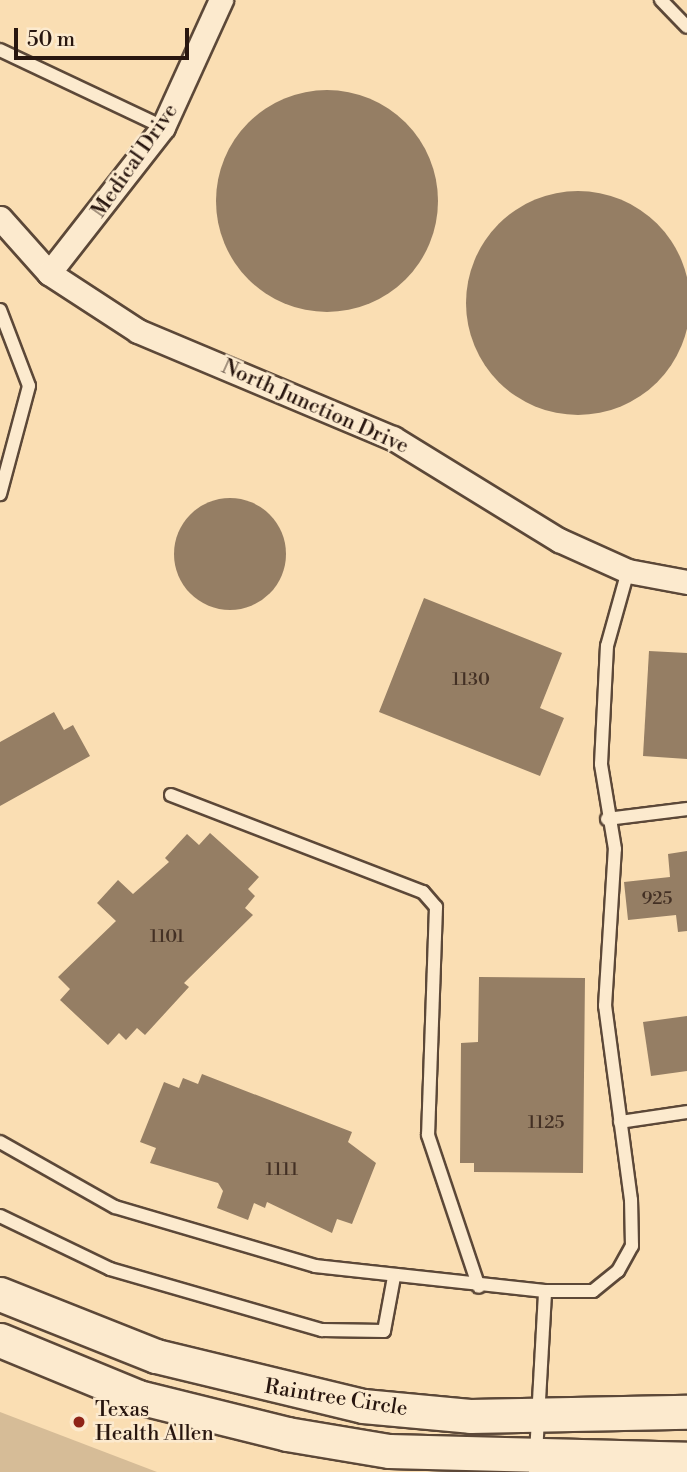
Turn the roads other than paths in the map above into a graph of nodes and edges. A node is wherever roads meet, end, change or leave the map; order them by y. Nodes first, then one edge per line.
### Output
1 (221, 0) edge
2 (661, 0) edge
3 (687, 27) edge
4 (0, 50) edge
5 (163, 127) junction
6 (0, 218) edge
7 (49, 273) junction
8 (0, 310) edge
9 (0, 495) edge
10 (628, 571) junction
11 (687, 582) edge
12 (171, 795) dead end
13 (687, 809) edge
14 (607, 819) junction
15 (687, 1112) edge
16 (620, 1122) junction
17 (0, 1142) edge
18 (0, 1216) edge
19 (394, 1277) junction
20 (479, 1287) junction
21 (545, 1291) junction
22 (0, 1294) edge
23 (0, 1340) edge
24 (687, 1412) edge
25 (537, 1417) junction
26 (687, 1459) edge
27 (535, 1464) edge

1 - 5 street, Medical Drive
2 - 3 lane
4 - 5 lane
5 - 7 street, Medical Drive
6 - 7 street, North Junction Drive
7 - 10 street, North Junction Drive
8 - 9 lane
10 - 11 street, North Junction Drive
10 - 14 lane
12 - 20 lane
13 - 14 lane
14 - 16 lane
15 - 16 lane
16 - 21 lane
17 - 19 lane
18 - 19 lane
19 - 20 lane
20 - 21 lane
21 - 25 lane
22 - 25 street, Raintree Circle
23 - 27 street, Raintree Circle
24 - 25 street, Raintree Circle
25 - 27 lane
26 - 27 street, Raintree Circle

